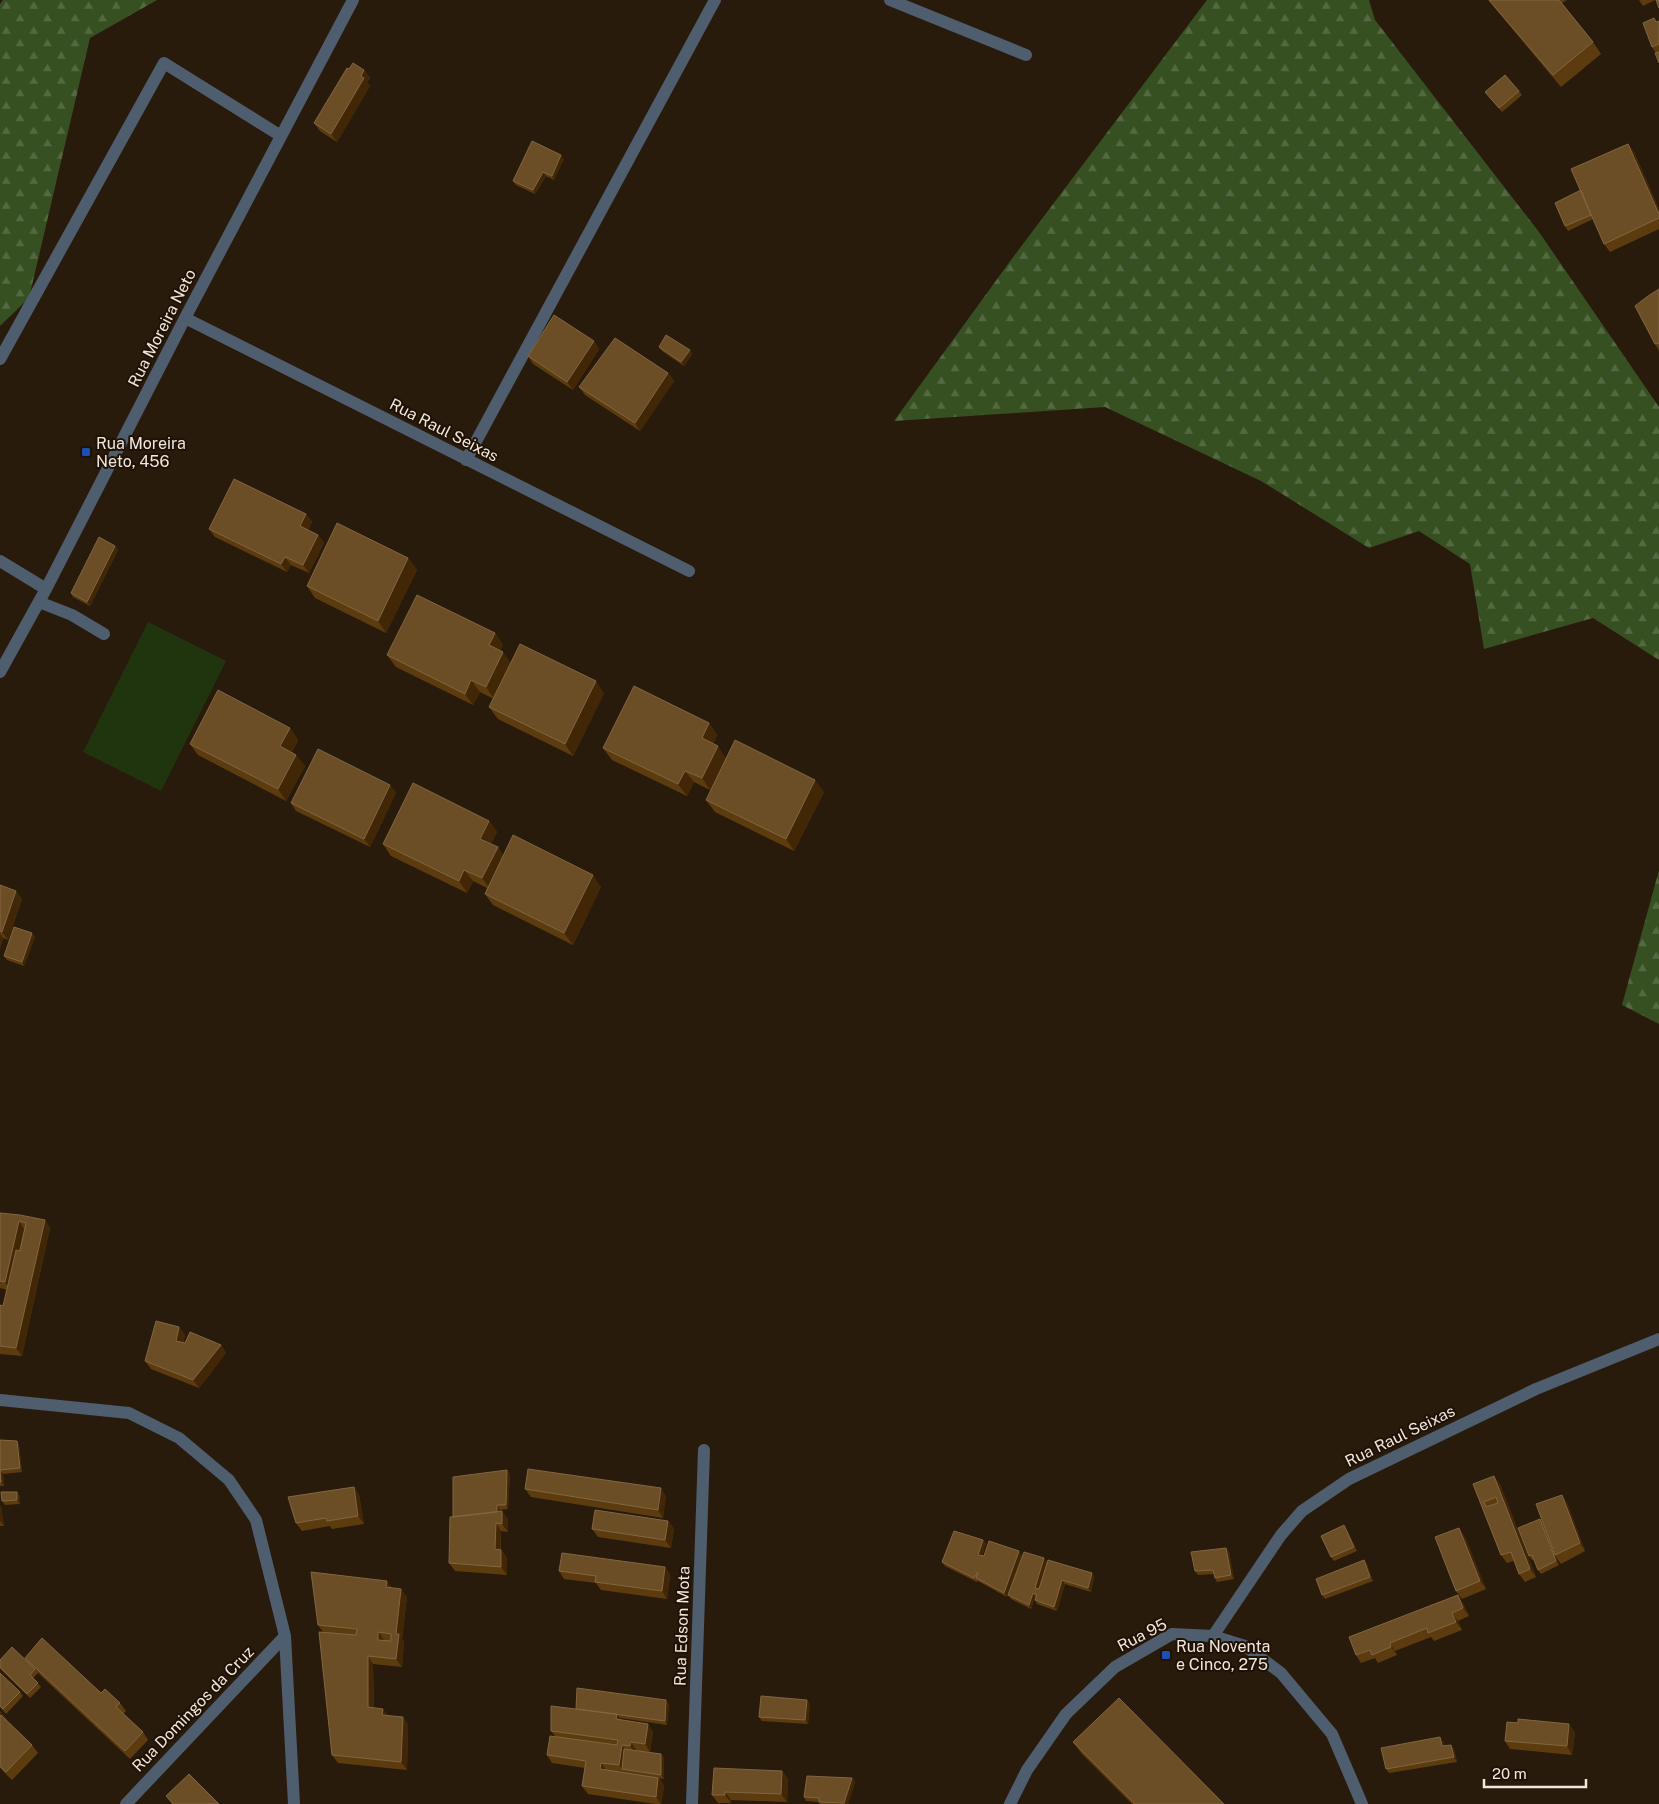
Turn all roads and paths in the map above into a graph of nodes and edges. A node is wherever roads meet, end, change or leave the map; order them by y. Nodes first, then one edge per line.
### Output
1 (353, 0) edge
2 (715, 0) edge
3 (890, 0) edge
4 (1026, 55) dead end
5 (281, 136) junction
6 (185, 318) junction
7 (0, 359) edge
8 (466, 460) junction
9 (0, 561) edge
10 (690, 572) dead end
11 (46, 589) junction
12 (39, 602) junction
13 (104, 634) dead end
14 (0, 672) edge
15 (1659, 1339) edge
16 (0, 1400) edge
17 (704, 1450) dead end
18 (285, 1636) junction
19 (1213, 1636) junction
20 (126, 1804) edge
21 (294, 1804) edge
22 (692, 1804) edge
23 (1010, 1804) edge
24 (1362, 1804) edge

1 - 5 street, Rua Moreira Neto
2 - 8 street
3 - 4 street
5 - 6 street, Rua Moreira Neto
5 - 7 street
6 - 8 street, Rua Raul Seixas
6 - 11 street, Rua Moreira Neto
8 - 10 street, Rua Raul Seixas
9 - 11 street
11 - 12 street, Rua Moreira Neto
12 - 13 street
12 - 14 street, Rua Moreira Neto
15 - 19 street, Rua Raul Seixas
16 - 18 street
17 - 22 street, Rua Edson Mota
18 - 20 street, Rua Domingos da Cruz
18 - 21 street
19 - 23 street, Rua 95
19 - 24 street, Rua 95

